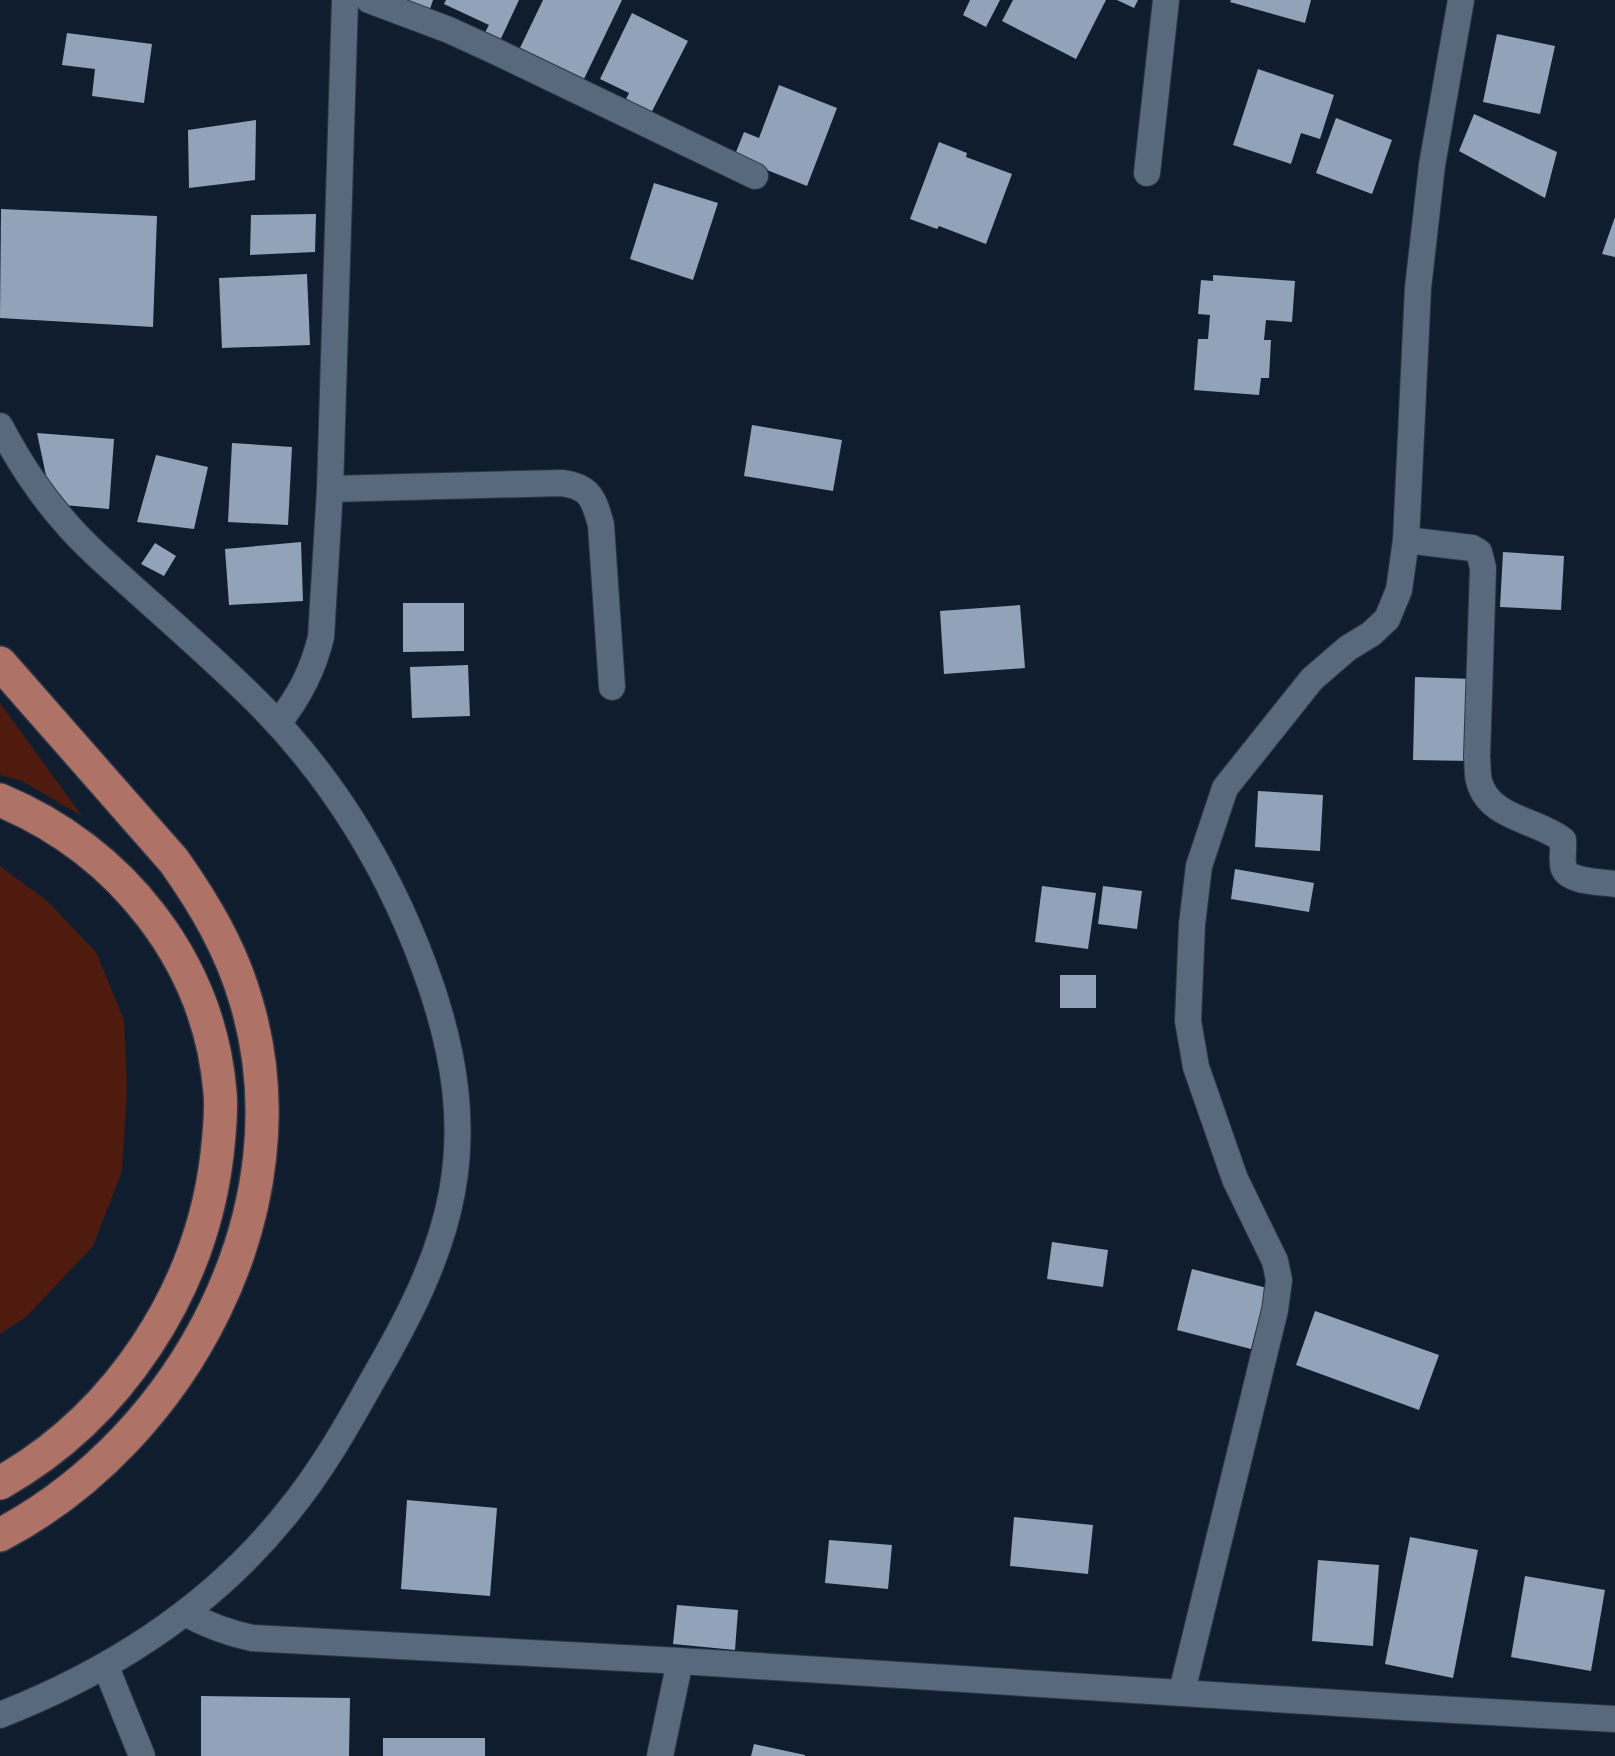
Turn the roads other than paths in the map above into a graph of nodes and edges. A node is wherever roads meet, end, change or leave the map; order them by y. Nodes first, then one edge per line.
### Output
1 (345, 0) edge
2 (369, 0) edge
3 (1166, 0) edge
4 (1461, 0) edge
5 (1147, 173) dead end
6 (755, 176) dead end
7 (0, 426) edge
8 (330, 489) junction
9 (1406, 540) junction
10 (0, 663) edge
11 (612, 687) dead end
12 (278, 723) junction
13 (0, 800) edge
14 (1615, 884) edge
15 (0, 1483) edge
16 (0, 1535) edge
17 (185, 1613) junction
18 (680, 1661) junction
19 (106, 1666) junction
20 (1182, 1691) junction
21 (0, 1715) edge
22 (1615, 1719) edge
23 (142, 1756) edge
24 (660, 1756) edge

1 - 8 street
2 - 6 street
3 - 5 street
4 - 9 street
7 - 12 street
8 - 11 street
8 - 12 street
9 - 14 street
9 - 20 street
10 - 16 highway
12 - 17 street
13 - 15 highway
17 - 18 street
17 - 19 street
18 - 20 street
18 - 24 street
19 - 21 street
19 - 23 street
20 - 22 street

